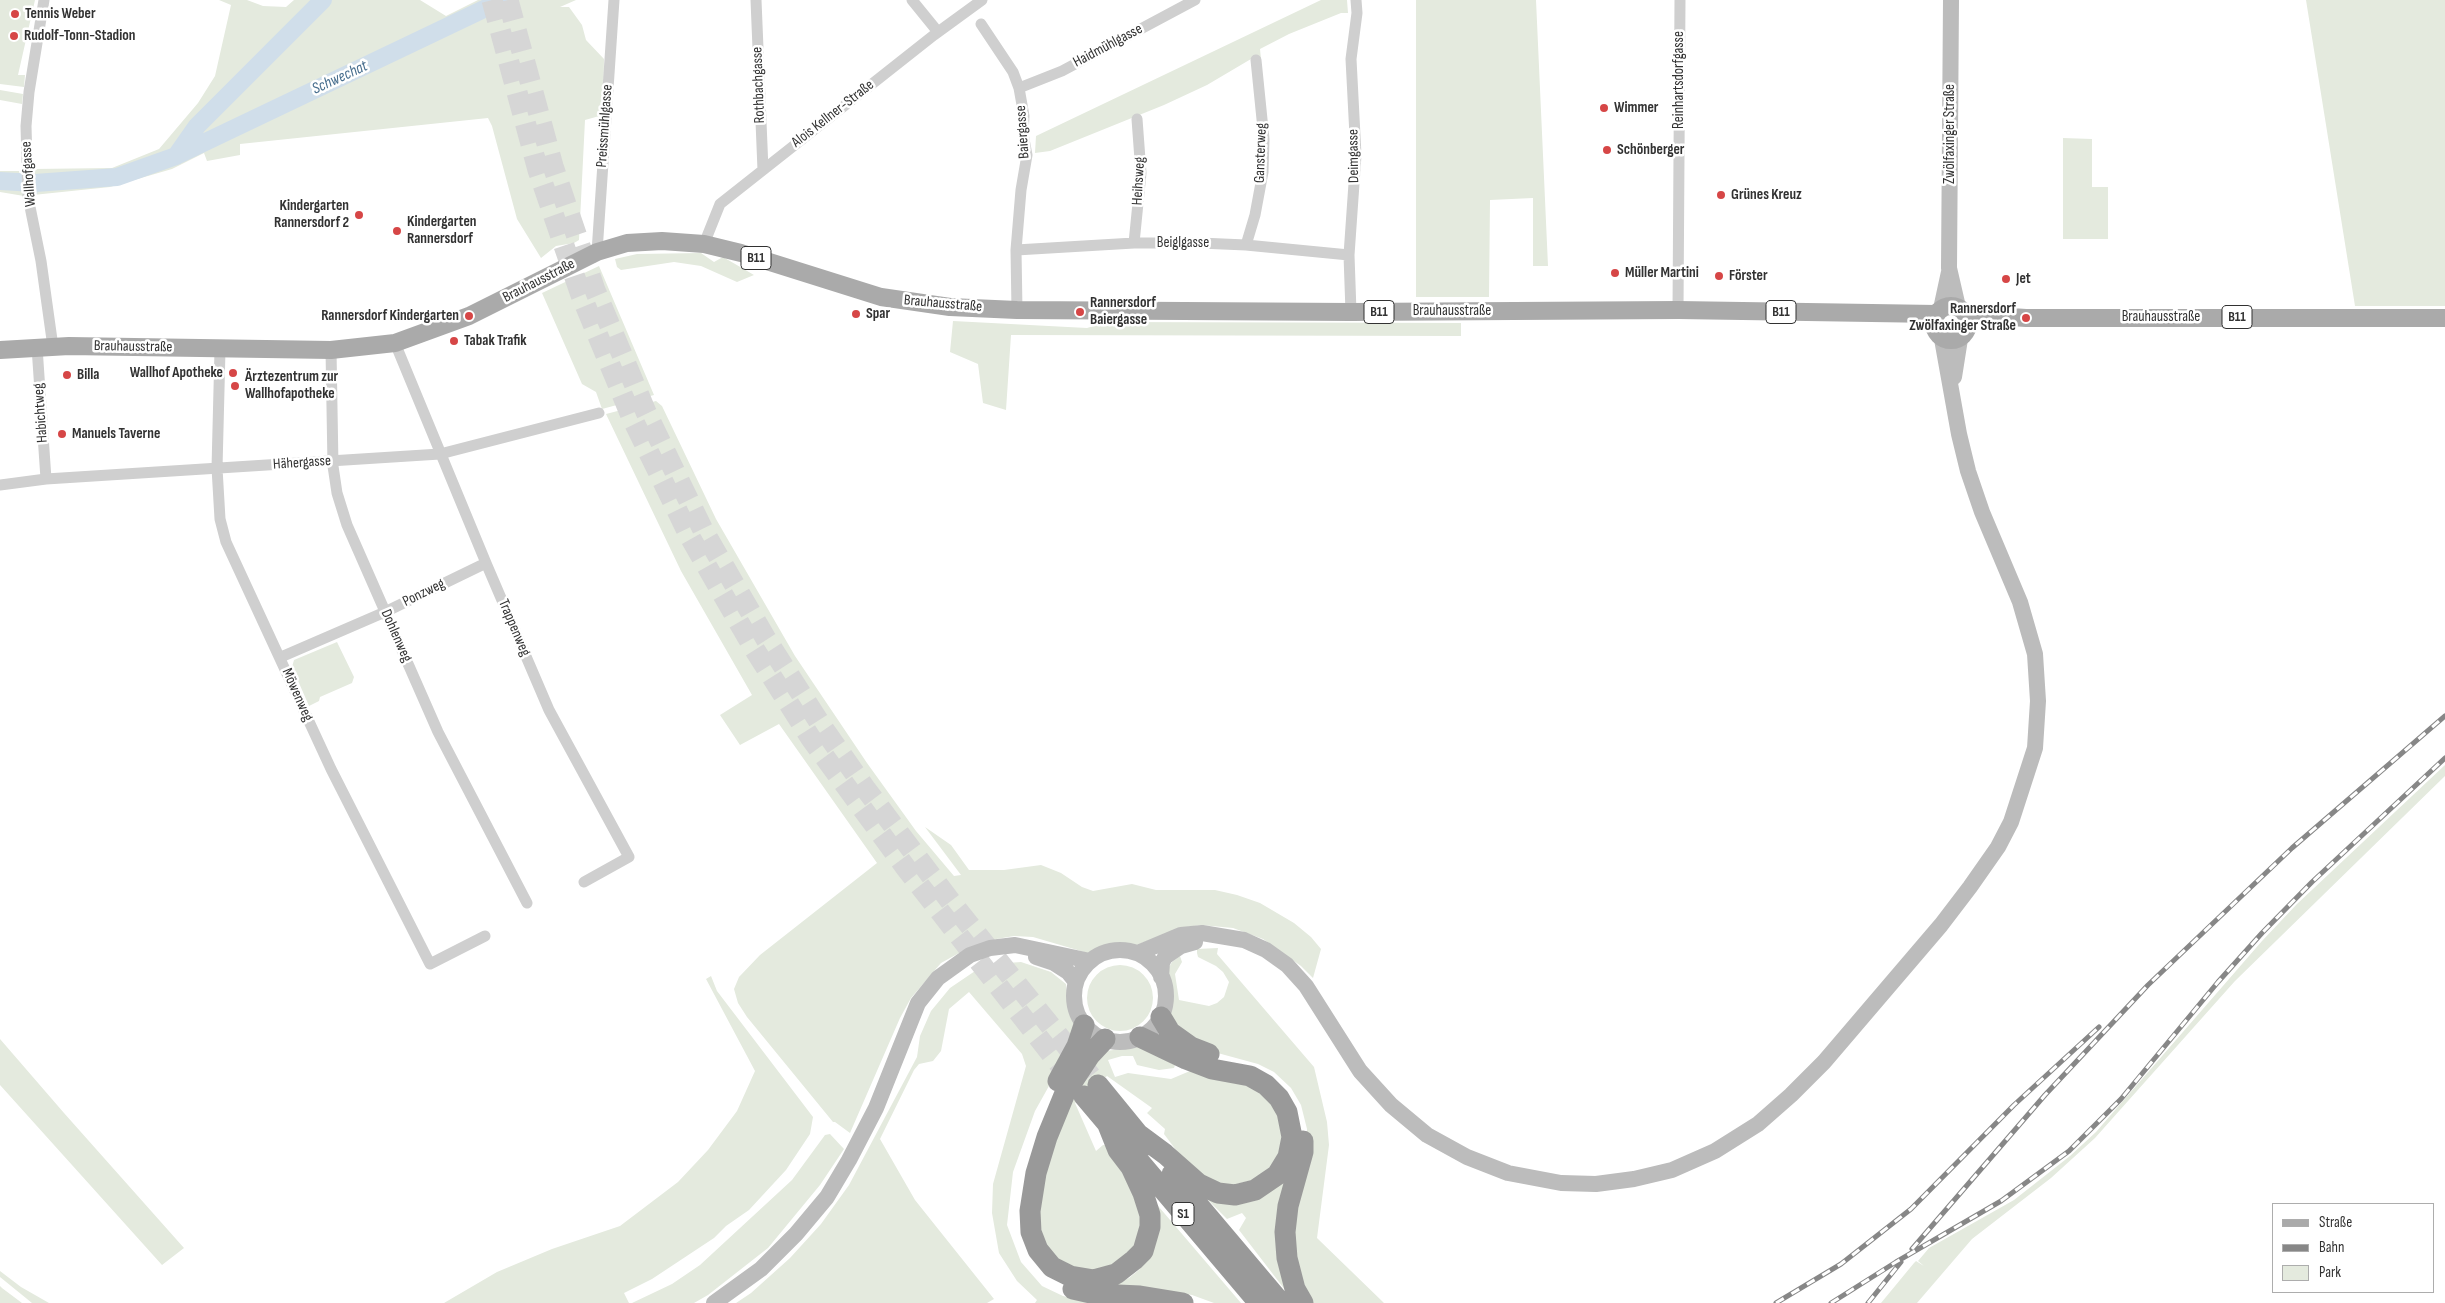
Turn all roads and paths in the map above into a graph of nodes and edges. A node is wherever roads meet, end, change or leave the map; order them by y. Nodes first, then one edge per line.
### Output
1 (44, 0) edge
2 (614, 0) edge
3 (756, 0) edge
4 (912, 0) edge
5 (982, 0) edge
6 (1195, 0) edge
7 (1356, 0) edge
8 (1680, 0) edge
9 (1951, 0) edge
10 (981, 24) dead end
11 (938, 32) junction
12 (1256, 60) dead end
13 (1019, 88) junction
14 (1138, 119) dead end
15 (763, 170) junction
16 (1134, 243) junction
17 (704, 244) junction
18 (1246, 244) junction
19 (1016, 250) junction
20 (597, 252) junction
21 (1350, 255) junction
22 (1017, 310) junction
23 (1678, 310) junction
24 (1352, 312) junction
25 (2445, 318) edge
26 (1951, 323) junction
27 (2445, 323) edge
28 (395, 343) junction
29 (45, 347) junction
30 (0, 350) edge
31 (220, 350) junction
32 (331, 350) junction
33 (599, 413) dead end
34 (440, 454) junction
35 (333, 461) junction
36 (217, 468) junction
37 (46, 479) junction
38 (0, 485) edge
39 (486, 563) junction
40 (385, 612) junction
41 (281, 657) junction
42 (584, 882) dead end
43 (527, 903) dead end
44 (1222, 935) junction
45 (485, 936) dead end
46 (1138, 954) junction
47 (1090, 961) junction
48 (1161, 977) junction
49 (1076, 982) junction
50 (1161, 1017) junction
51 (1084, 1025) junction
52 (1140, 1037) junction
53 (904, 1039) junction
54 (1105, 1039) junction
55 (1108, 1125) junction
56 (1138, 1134) junction
57 (714, 1303) edge
58 (1183, 1303) edge
59 (1258, 1303) edge
60 (1281, 1303) edge
61 (1302, 1303) edge

1 - 29 street, Wallhofgasse
2 - 20 street, Preissmühlgasse
3 - 15 street, Rothbachgasse
4 - 11 street
5 - 11 street, Alois Kellner-Straße
6 - 13 street, Haidmühlgasse
7 - 21 street, Deimgasse
8 - 23 street, Reinhartsdorfgasse
9 - 26 main road, Zwölfaxinger Straße
10 - 13 street, Baiergasse
11 - 15 street, Alois Kellner-Straße
12 - 18 street, Gansterweg
13 - 19 street, Baiergasse
14 - 16 street, Heihsweg
15 - 17 street, Alois Kellner-Straße
16 - 18 street, Beiglgasse
16 - 19 street, Beiglgasse
17 - 20 main road, Brauhausstraße / B11
17 - 22 main road, Brauhausstraße / B11
18 - 21 street, Beiglgasse
19 - 22 street, Baiergasse
20 - 28 main road, Brauhausstraße / B11
21 - 24 street, Deimgasse
22 - 24 main road, Brauhausstraße / B11
23 - 24 main road, Brauhausstraße / B11
23 - 26 main road, Brauhausstraße / B11
25 - 26 main road, Brauhausstraße / B11
25 - 27 street
26 - 44 main road, Zwölfaxinger Straße
28 - 32 main road, Brauhausstraße / B11
28 - 34 street, Trappenweg
29 - 30 main road, Brauhausstraße / B11
29 - 31 main road, Brauhausstraße / B11
29 - 37 street, Habichtweg
31 - 32 main road, Brauhausstraße / B11
31 - 36 street, Möwenweg
32 - 35 street, Dohlenweg
33 - 34 street, Hähergasse
34 - 35 street, Hähergasse
34 - 39 street, Trappenweg
35 - 36 street, Hähergasse
35 - 40 street, Dohlenweg
36 - 37 street, Hähergasse
36 - 41 street, Möwenweg
37 - 38 street, Hähergasse
39 - 40 street, Ponzweg
39 - 42 street, Trappenweg
40 - 41 street, Ponzweg
40 - 43 street, Dohlenweg
41 - 45 street, Möwenweg
44 - 46 main road, Zwölfaxinger Straße
44 - 48 main road
46 - 47 main road
46 - 48 main road
47 - 49 main road
47 - 53 main road
48 - 50 main road
49 - 51 main road
49 - 53 main road
50 - 52 main road
50 - 61 highway
51 - 54 main road
51 - 58 highway
52 - 54 main road
52 - 56 highway
53 - 57 main road
54 - 55 highway
55 - 56 highway, S1
55 - 59 highway, S1
56 - 60 highway, S1

